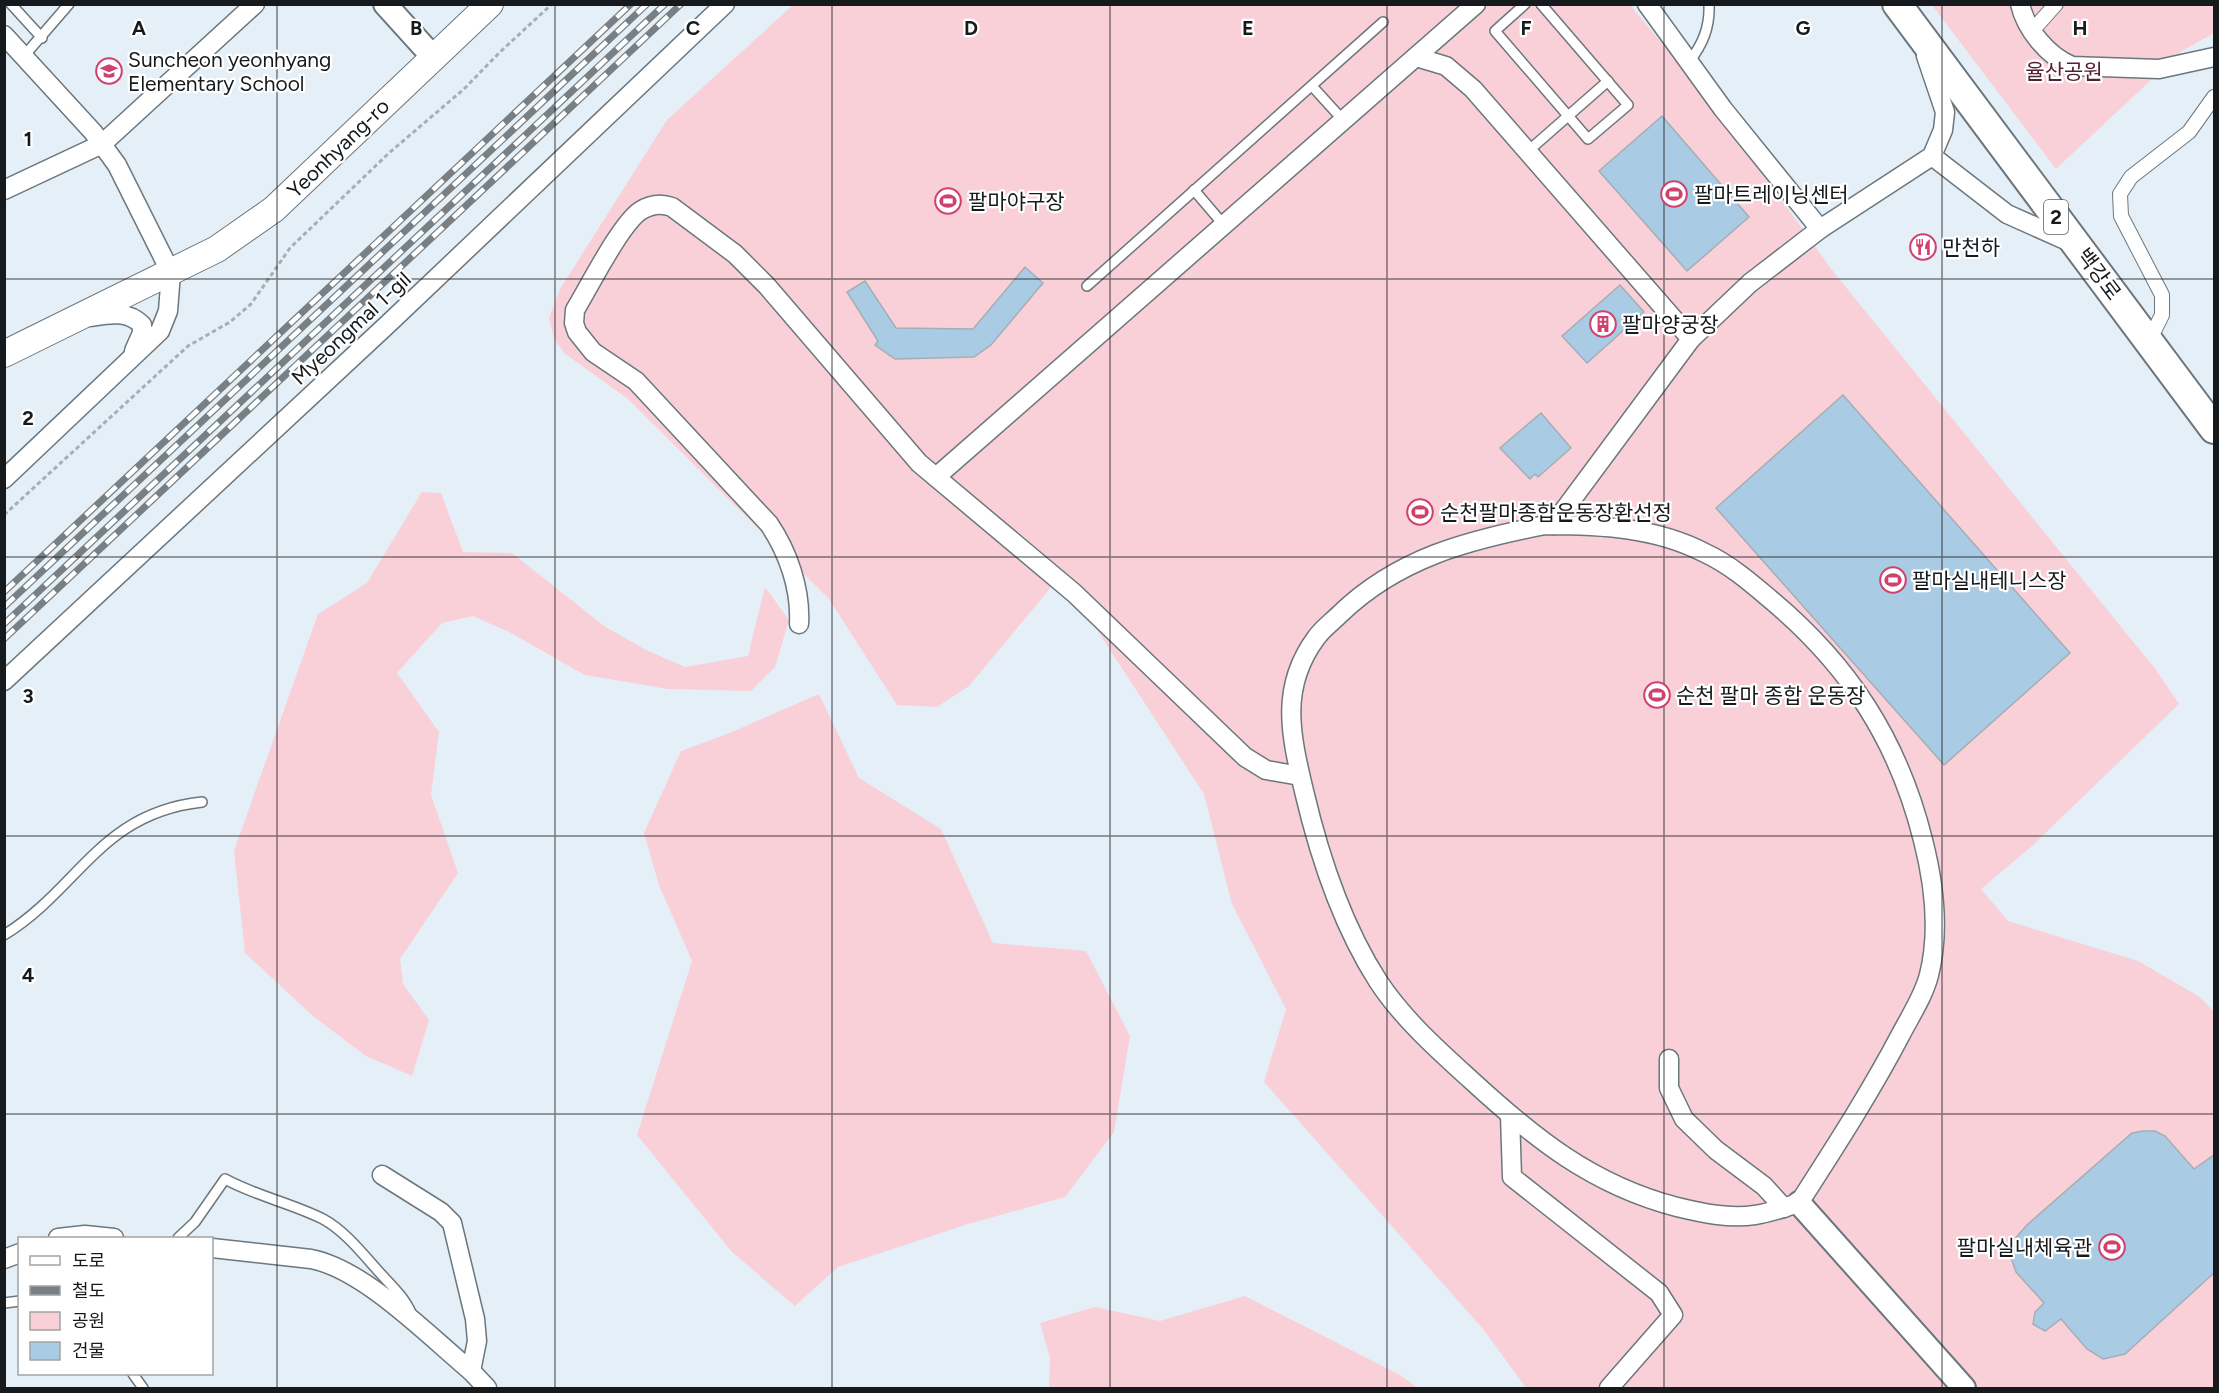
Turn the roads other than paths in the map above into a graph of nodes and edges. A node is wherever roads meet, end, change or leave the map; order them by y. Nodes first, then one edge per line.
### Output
1 (11, 4) edge
2 (69, 4) edge
3 (255, 4) edge
4 (385, 4) edge
5 (490, 4) edge
6 (725, 4) edge
7 (1476, 4) edge
8 (1525, 4) edge
9 (1541, 4) edge
10 (1647, 4) edge
11 (1709, 4) edge
12 (1897, 4) edge
13 (2020, 4) edge
14 (2056, 4) edge
15 (1383, 22) dead end
16 (1915, 28) junction
17 (2032, 31) junction
18 (4, 35) edge
19 (42, 38) junction
20 (24, 56) junction
21 (433, 57) junction
22 (1416, 57) junction
23 (2214, 57) edge
24 (1689, 62) junction
25 (1608, 81) junction
26 (1312, 86) junction
27 (2214, 97) edge
28 (1568, 116) junction
29 (1342, 119) junction
30 (102, 144) junction
31 (1527, 152) junction
32 (1932, 156) junction
33 (4, 190) edge
34 (1194, 190) junction
35 (1223, 224) junction
36 (1820, 229) junction
37 (2077, 245) junction
38 (171, 273) junction
39 (1087, 286) dead end
40 (76, 319) junction
41 (1691, 339) junction
42 (2149, 341) junction
43 (4, 354) edge
44 (131, 358) junction
45 (2214, 429) edge
46 (936, 477) junction
47 (4, 479) edge
48 (1552, 525) junction
49 (800, 624) dead end
50 (4, 681) edge
51 (1300, 776) junction
52 (202, 802) dead end
53 (4, 935) edge
54 (1669, 1059) dead end
55 (1510, 1115) junction
56 (382, 1175) dead end
57 (1792, 1205) junction
58 (72, 1237) edge
59 (100, 1237) edge
60 (180, 1237) edge
61 (213, 1248) edge
62 (412, 1321) junction
63 (471, 1371) junction
64 (134, 1375) edge
65 (143, 1389) edge
66 (487, 1389) edge
67 (1610, 1389) edge
68 (1964, 1389) edge

1 - 19 lane
2 - 19 lane
3 - 30 street
4 - 21 street
5 - 21 main road, Yeonhyang-ro
6 - 50 street, Myeongmal 1-gil
7 - 22 street
8 - 28 lane
9 - 25 lane
10 - 24 street
11 - 24 lane
12 - 16 main road, 백강로 / 2
13 - 17 street
14 - 17 street
15 - 26 lane
16 - 32 street
16 - 37 main road, 백강로 / 2
17 - 23 street
18 - 20 street
19 - 20 lane
20 - 30 street
21 - 38 main road, Yeonhyang-ro
22 - 29 street
22 - 31 street
24 - 36 street
25 - 28 lane
25 - 28 lane
26 - 29 lane
26 - 34 lane
27 - 42 street
28 - 31 lane
29 - 35 street
30 - 33 street
30 - 38 street
31 - 41 street
32 - 36 street
32 - 37 street
34 - 35 lane
34 - 39 lane
35 - 46 street
36 - 41 street
37 - 42 main road, 백강로 / 2
38 - 40 main road, Yeonhyang-ro
38 - 44 street
40 - 43 main road, Yeonhyang-ro
40 - 44 street
41 - 48 street
42 - 45 main road, 백강로 / 2
44 - 47 street
46 - 49 street
46 - 51 street
48 - 51 street
48 - 57 street
51 - 55 street
52 - 53 lane
54 - 57 street
55 - 57 street
55 - 67 street
56 - 63 street
57 - 68 street
58 - 59 street
60 - 62 lane
61 - 62 street
62 - 63 street
63 - 66 street
64 - 65 lane

